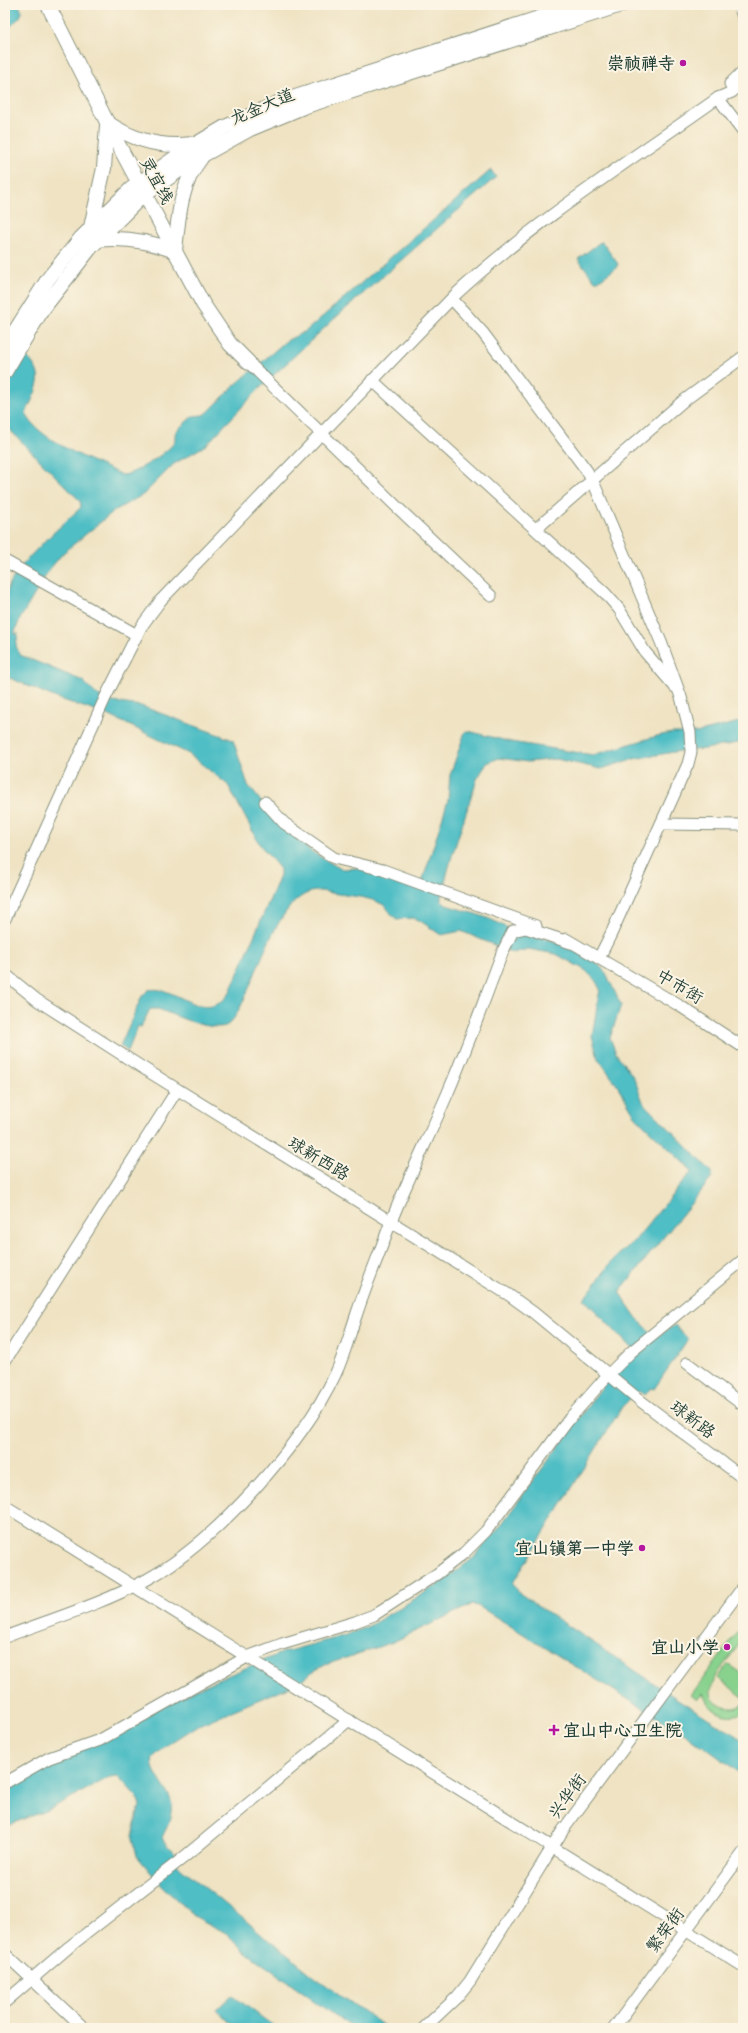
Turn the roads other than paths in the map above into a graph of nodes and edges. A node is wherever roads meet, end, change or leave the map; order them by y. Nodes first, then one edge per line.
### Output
1 (48, 5) edge
2 (579, 5) edge
3 (621, 5) edge
4 (739, 5) edge
5 (743, 17) edge
6 (743, 72) edge
7 (743, 82) edge
8 (718, 98) junction
9 (107, 123) junction
10 (743, 131) edge
11 (200, 149) junction
12 (142, 189) junction
13 (94, 234) junction
14 (175, 251) junction
15 (452, 298) junction
16 (17, 340) junction
17 (5, 347) edge
18 (743, 357) edge
19 (249, 363) joint
20 (5, 372) edge
21 (372, 380) junction
22 (321, 433) junction
23 (592, 479) junction
24 (536, 529) junction
25 (5, 560) edge
26 (491, 596) dead end
27 (137, 635) junction
28 (679, 692) junction
29 (266, 802) dead end
30 (661, 824) junction
31 (743, 825) edge
32 (5, 919) edge
33 (571, 942) junction
34 (599, 958) junction
35 (5, 974) edge
36 (743, 1046) edge
37 (177, 1090) junction
38 (391, 1222) junction
39 (743, 1260) edge
40 (5, 1361) edge
41 (687, 1363) dead end
42 (610, 1376) junction
43 (743, 1405) edge
44 (743, 1478) edge
45 (5, 1506) edge
46 (133, 1586) junction
47 (743, 1587) edge
48 (5, 1637) edge
49 (251, 1659) junction
50 (349, 1720) junction
51 (5, 1783) edge
52 (552, 1847) junction
53 (743, 1853) edge
54 (686, 1930) junction
55 (5, 1954) edge
56 (743, 1966) edge
57 (32, 1979) junction
58 (5, 2002) edge
59 (84, 2028) edge
60 (424, 2028) edge
61 (614, 2028) edge

1 - 9 main road, 灵宜线
2 - 11 main road, 龙金大道
3 - 11 main road, 龙金大道
4 - 5 street
6 - 8 street
7 - 8 street
8 - 10 street
8 - 15 street
9 - 11 main road
9 - 12 main road, 灵宜线
9 - 13 main road
11 - 12 main road, 龙金大道
11 - 14 main road
12 - 13 main road, 龙金大道
12 - 14 main road, 灵宜线
13 - 14 main road
13 - 16 main road, 龙金大道
14 - 19 main road, 灵宜线
15 - 21 street
15 - 23 street
16 - 17 main road, 龙金大道
16 - 20 main road, 龙金大道
18 - 23 street
19 - 22 street
21 - 22 street
21 - 24 street
22 - 26 street
22 - 27 street
23 - 24 street
23 - 28 street
24 - 28 street
25 - 27 street
27 - 32 street
28 - 30 street
29 - 33 street
30 - 31 street
30 - 34 street
33 - 34 street, 中市街
33 - 38 street
34 - 36 street, 中市街
35 - 37 street, 球新西路
37 - 38 street, 球新西路
37 - 40 street
38 - 42 street, 球新西路
38 - 46 street
39 - 42 street
41 - 43 street
42 - 44 street, 球新路
42 - 49 street
45 - 46 street
46 - 48 street
46 - 49 street
47 - 52 street, 兴华街
49 - 50 street
49 - 51 street
50 - 52 street
50 - 57 street
52 - 54 street
52 - 60 street, 兴华街
53 - 54 street, 繁荣街
54 - 56 street
54 - 61 street, 繁荣街
55 - 57 street
57 - 58 street
57 - 59 street

